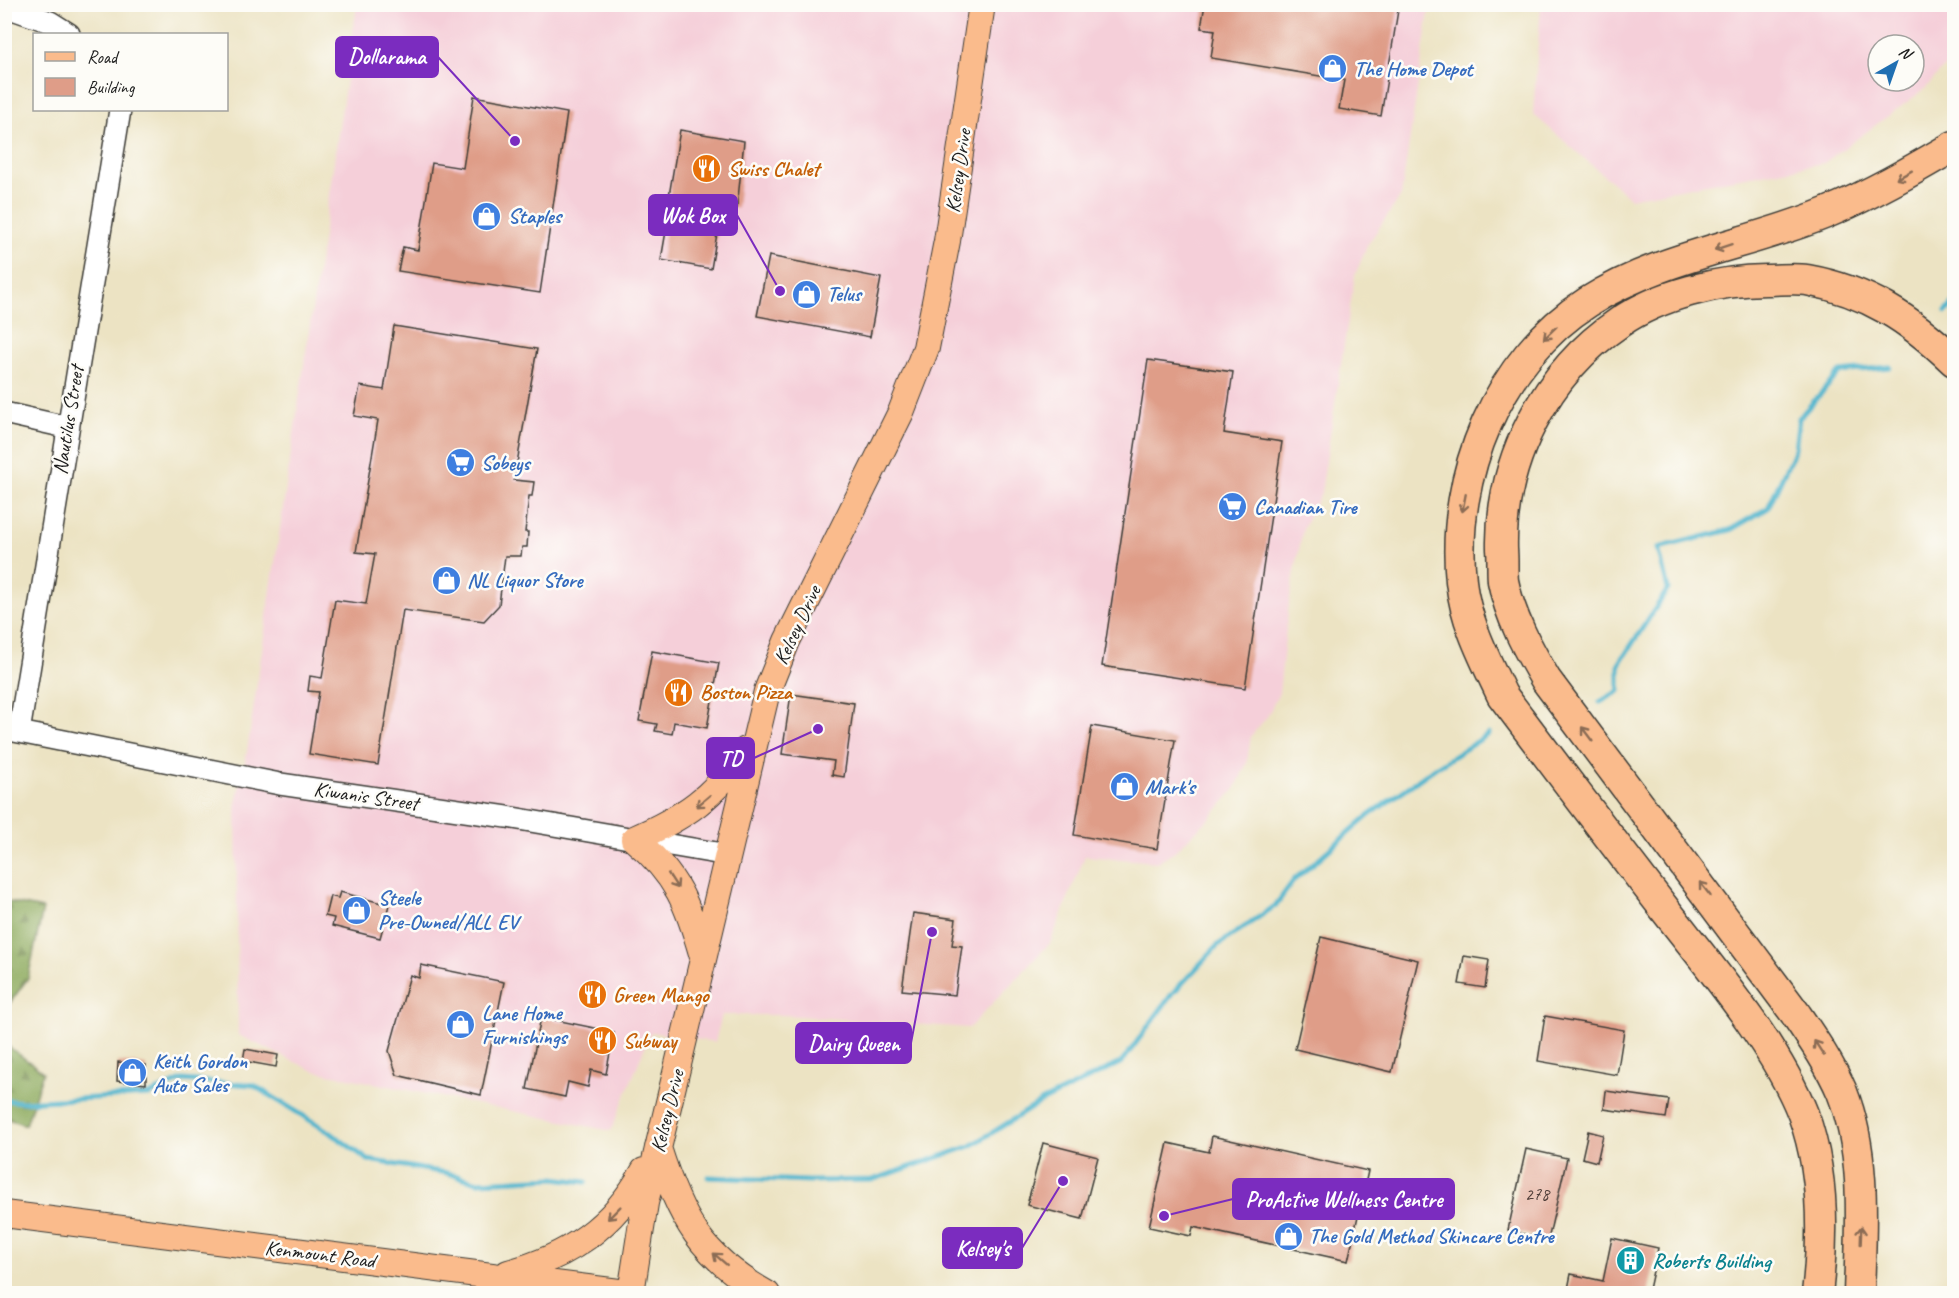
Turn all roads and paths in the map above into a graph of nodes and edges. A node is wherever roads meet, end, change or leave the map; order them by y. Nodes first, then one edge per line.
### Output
1 (982, 4) edge
2 (4, 6) edge
3 (67, 33) edge
4 (120, 111) edge
5 (1954, 146) edge
6 (1954, 362) edge
7 (4, 413) edge
8 (66, 427) junction
9 (12, 730) edge
10 (753, 740) junction
11 (634, 839) junction
12 (729, 855) junction
13 (704, 959) junction
14 (658, 1148) junction
15 (4, 1214) edge
16 (497, 1276) junction
17 (633, 1293) edge
18 (768, 1293) edge
19 (1817, 1293) edge
20 (1858, 1293) edge

1 - 10 main road, Kelsey Drive
2 - 3 street
4 - 8 street, Nautilus Street
5 -> 19 highway
20 -> 6 highway
7 - 8 street
8 - 9 street, Nautilus Street
9 - 11 street, Kiwanis Street
10 -> 11 main road
10 - 12 main road, Kelsey Drive
11 - 12 street, Kiwanis Street
11 -> 13 main road
12 - 13 main road, Kelsey Drive
13 - 14 main road, Kelsey Drive
14 -> 16 main road
14 - 17 main road, Kelsey Drive
18 -> 14 main road
15 - 16 main road, Kenmount Road
16 - 17 main road, Kenmount Road

